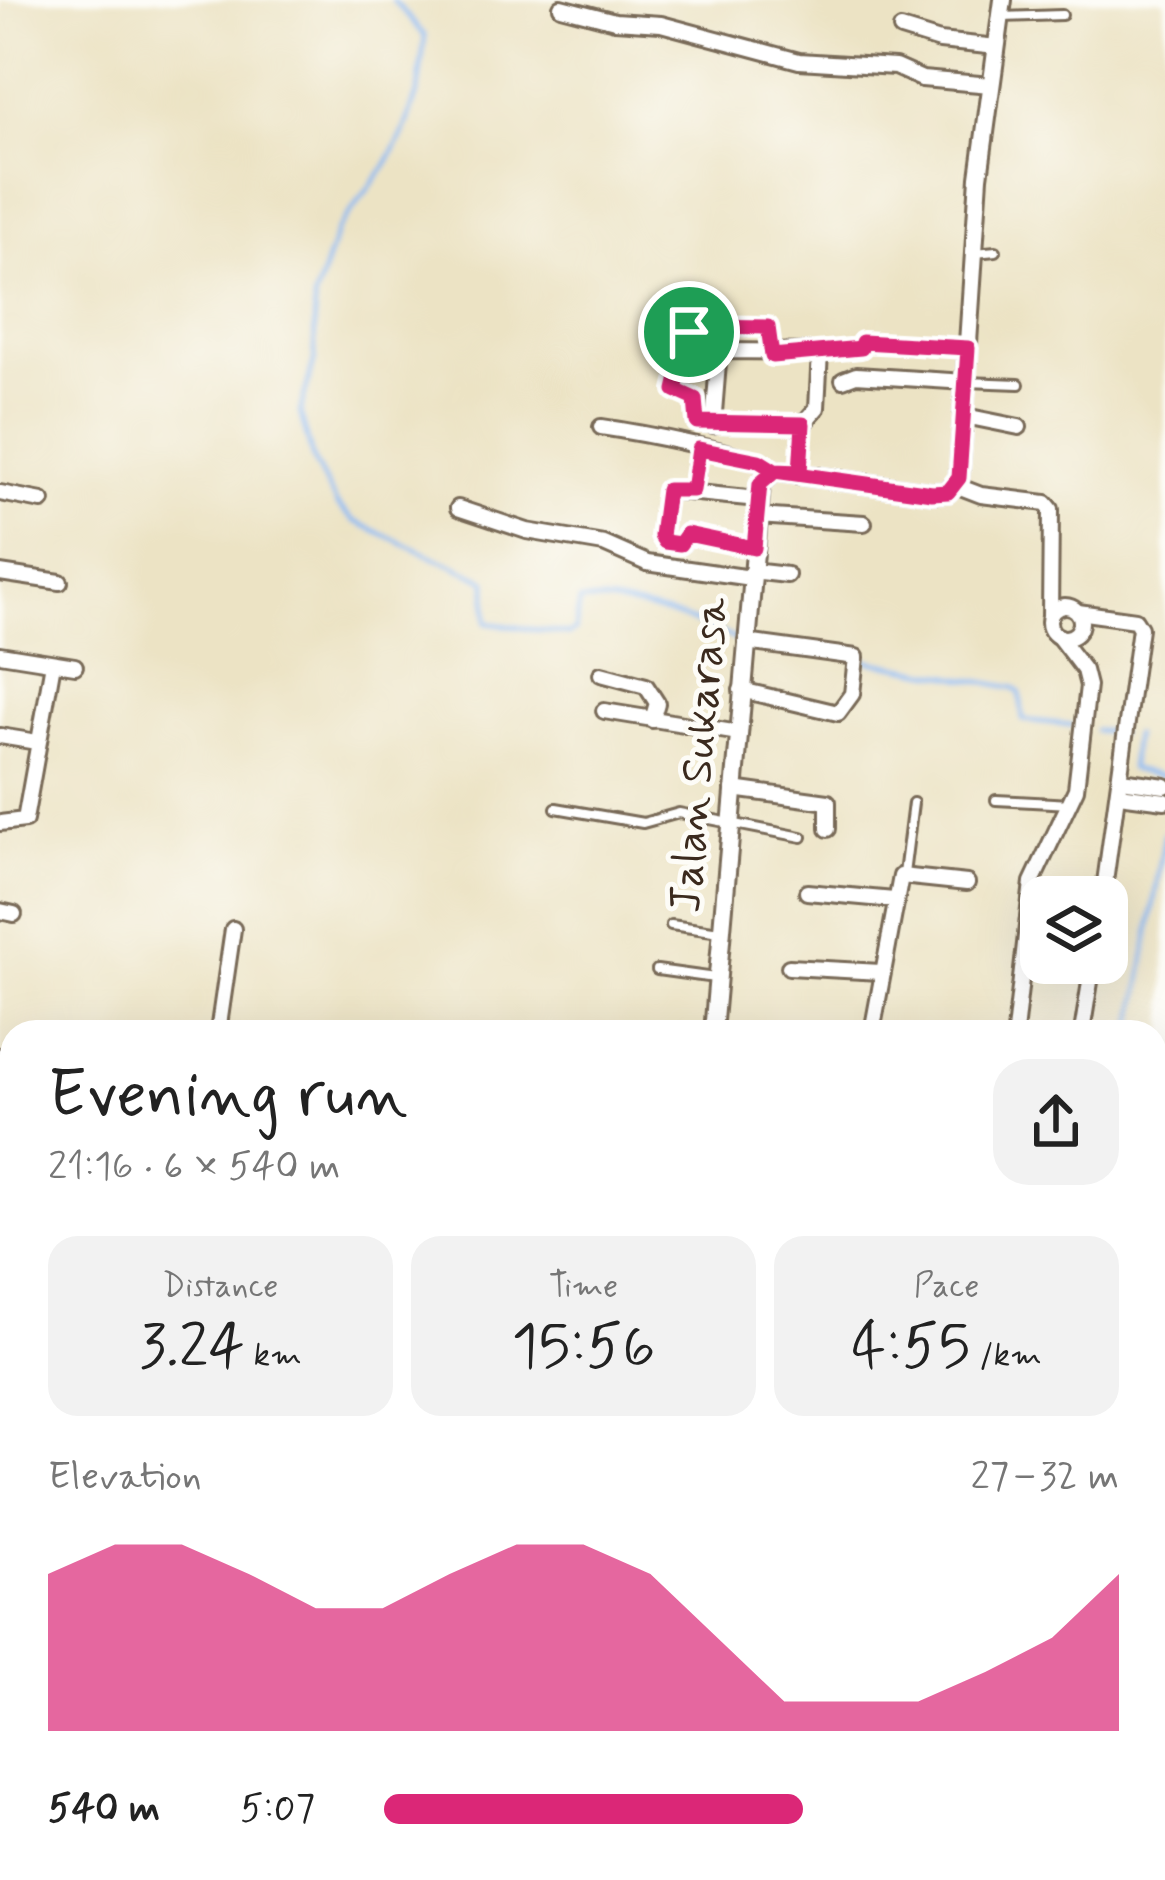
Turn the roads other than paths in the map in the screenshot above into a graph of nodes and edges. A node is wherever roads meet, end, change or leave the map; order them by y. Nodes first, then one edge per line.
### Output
1 (561, 7) dead end
2 (1002, 9) edge
3 (1062, 16) dead end
4 (901, 29) dead end
5 (997, 46) junction
6 (992, 85) junction
7 (996, 251) dead end
8 (974, 253) junction
9 (968, 348) junction
10 (820, 352) junction
11 (772, 356) junction
12 (843, 380) dead end
13 (966, 382) junction
14 (1019, 384) dead end
15 (964, 416) junction
16 (713, 424) junction
17 (803, 424) junction
18 (601, 427) dead end
19 (1019, 427) dead end
20 (699, 449) junction
21 (800, 472) junction
22 (955, 485) junction
23 (693, 490) junction
24 (0, 493) edge
25 (763, 493) junction
26 (43, 501) dead end
27 (458, 508) dead end
28 (864, 523) dead end
29 (754, 548) junction
30 (0, 573) edge
31 (752, 574) junction
32 (787, 574) dead end
33 (60, 582) dead end
34 (1078, 612) junction
35 (1050, 617) junction
36 (1058, 636) junction
37 (746, 642) junction
38 (0, 654) edge
39 (53, 663) junction
40 (75, 666) dead end
41 (601, 674) dead end
42 (741, 690) junction
43 (604, 711) dead end
44 (652, 720) junction
45 (739, 734) junction
46 (0, 736) edge
47 (37, 742) junction
48 (1165, 786) edge
49 (1120, 788) junction
50 (733, 789) junction
51 (995, 800) dead end
52 (1165, 801) edge
53 (913, 803) dead end
54 (1070, 804) junction
55 (556, 808) dead end
56 (0, 823) edge
57 (731, 823) junction
58 (828, 829) dead end
59 (802, 837) dead end
60 (904, 874) junction
61 (1106, 876) edge
62 (967, 884) dead end
63 (807, 892) dead end
64 (893, 899) junction
65 (671, 925) dead end
66 (233, 929) dead end
67 (722, 933) junction
68 (789, 967) dead end
69 (657, 970) dead end
70 (881, 972) junction
71 (718, 979) junction
72 (1090, 984) edge
73 (220, 1020) edge
74 (714, 1020) edge
75 (874, 1020) edge
76 (1016, 1020) edge
77 (1084, 1020) edge

1 - 6 street
2 - 3 lane
2 - 5 street
4 - 5 street
5 - 6 street
6 - 8 street
7 - 8 lane
8 - 9 street
9 - 10 street
9 - 13 street
10 - 11 street
10 - 17 street
11 - 16 street
11 - 16 street
12 - 13 street
13 - 14 lane
13 - 15 street
15 - 19 street
15 - 22 street
16 - 17 street
17 - 21 street
18 - 20 street
20 - 23 street
20 - 25 street
21 - 22 street
21 - 25 street
22 - 35 street
23 - 25 street
23 - 29 street
24 - 26 street
25 - 28 street
25 - 29 street, Jalan Sukarasa
27 - 31 street
29 - 31 street, Jalan Sukarasa
30 - 33 street
31 - 32 street
31 - 37 street, Jalan Sukarasa
34 - 35 street
34 - 36 street
34 - 49 street
35 - 36 street
36 - 54 street
37 - 42 street, Jalan Sukarasa
37 - 42 street
38 - 39 street
39 - 40 street
39 - 47 street
41 - 44 street
42 - 45 street, Jalan Sukarasa
43 - 44 street
44 - 45 street
45 - 50 street, Jalan Sukarasa
46 - 47 street
47 - 56 street
48 - 49 street
49 - 52 street
49 - 61 street
50 - 57 street, Jalan Sukarasa
50 - 58 street
51 - 54 lane
53 - 60 lane
54 - 76 street
55 - 57 lane
57 - 59 lane
57 - 67 street, Jalan Sukarasa
60 - 62 street
60 - 64 street
63 - 64 street
64 - 70 street
65 - 67 lane
66 - 73 street
67 - 71 street, Jalan Sukarasa
68 - 70 street
69 - 71 lane
70 - 75 street
71 - 74 street, Jalan Sukarasa
72 - 77 street

